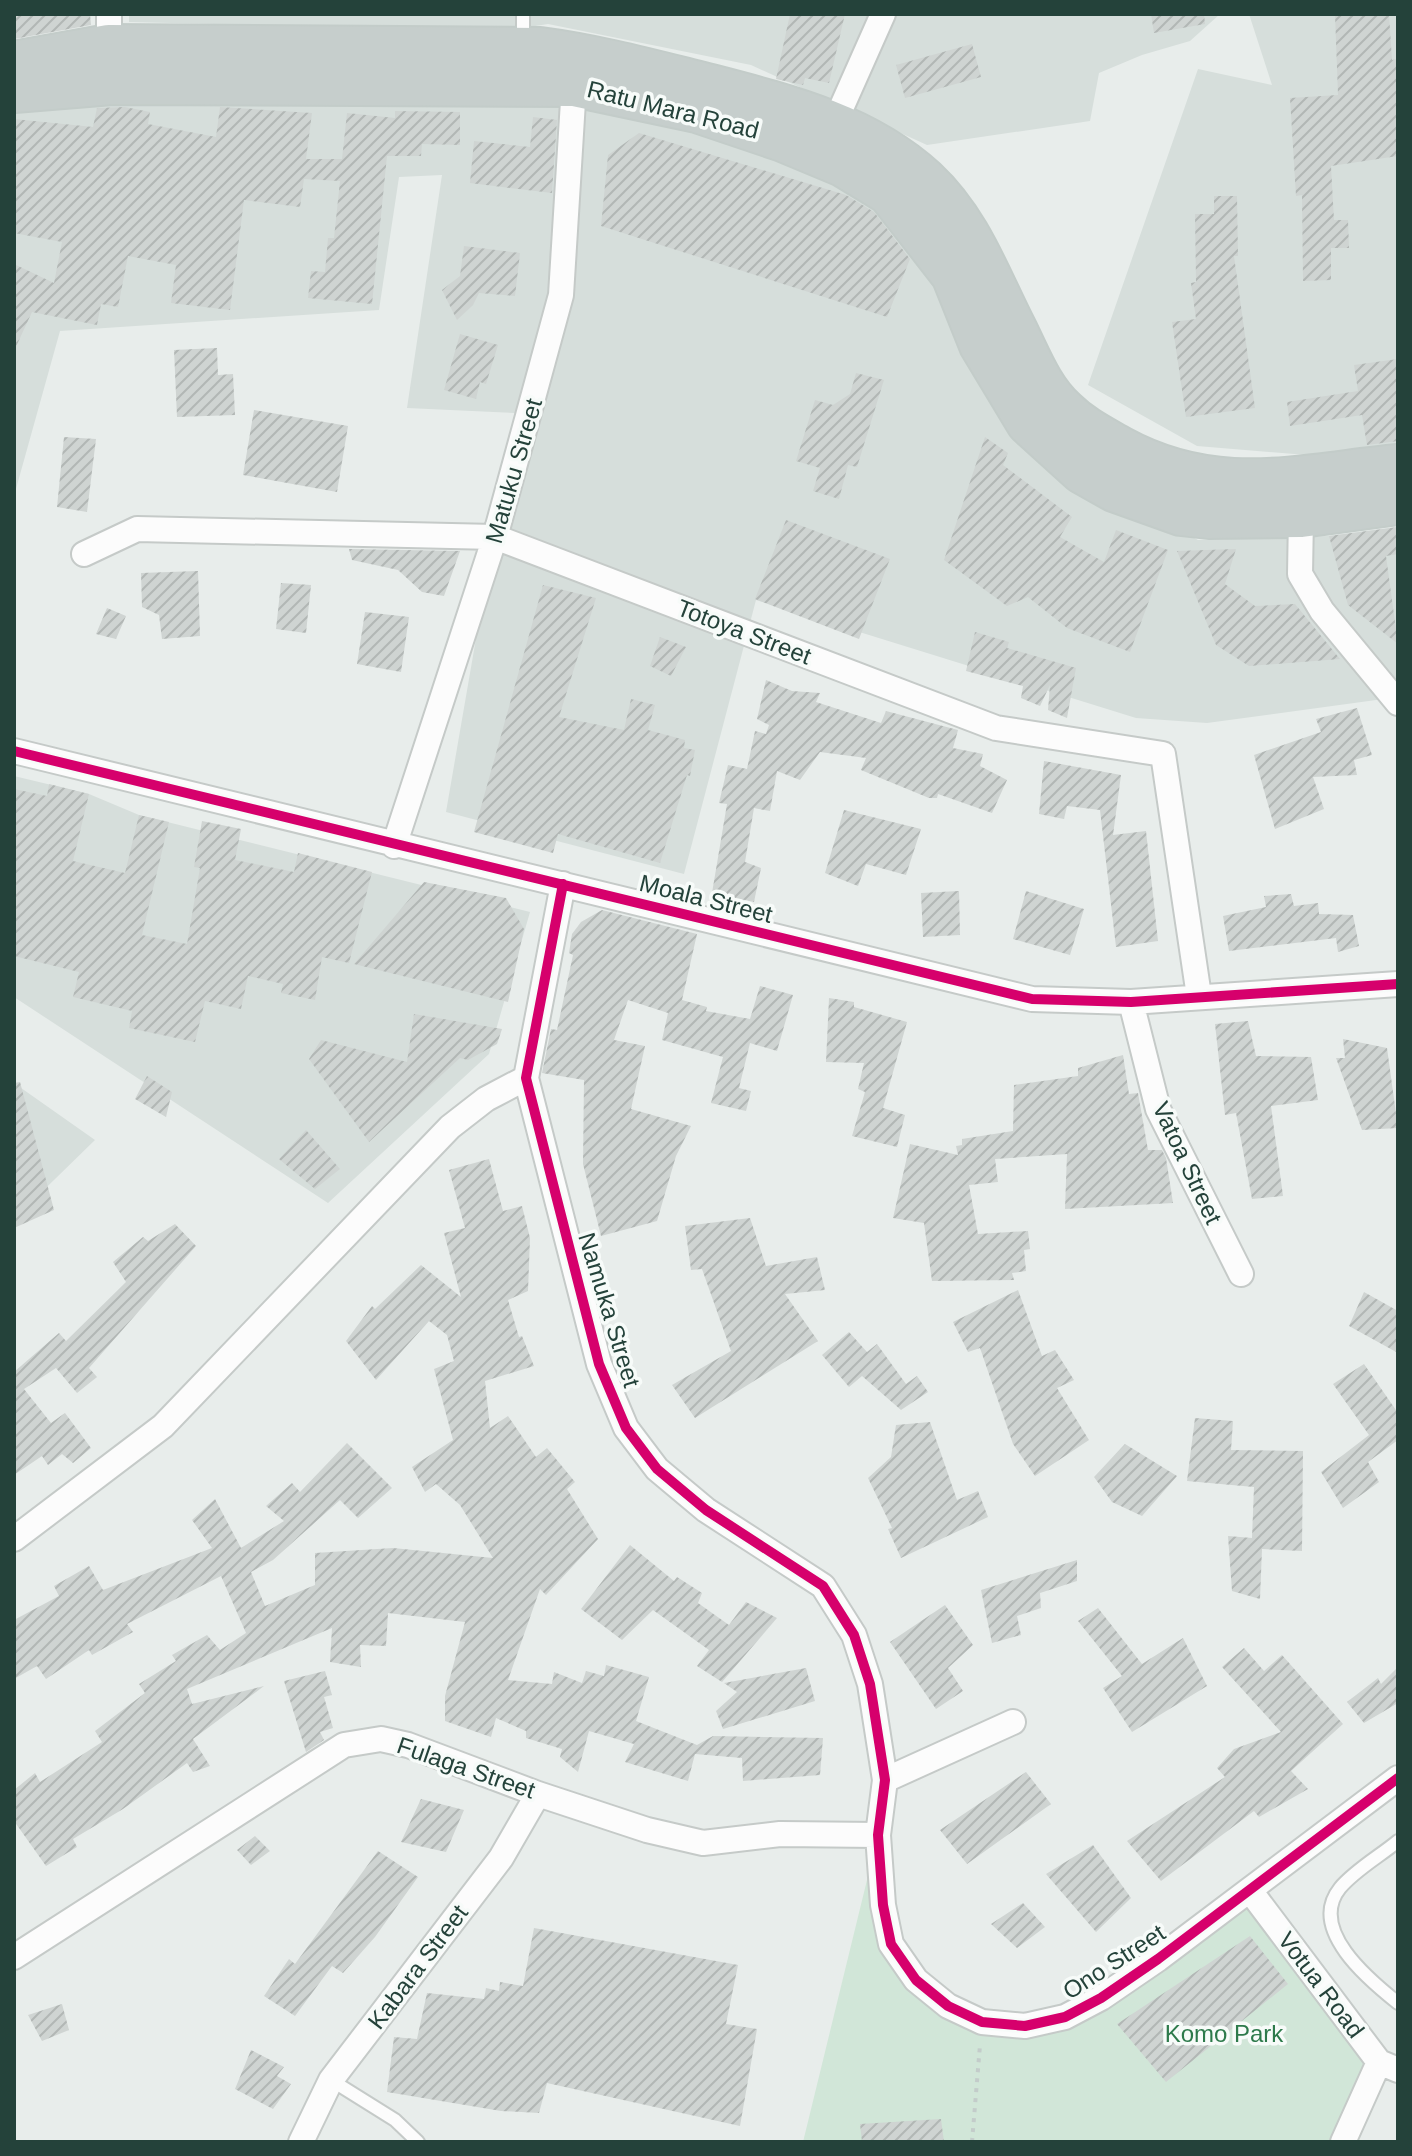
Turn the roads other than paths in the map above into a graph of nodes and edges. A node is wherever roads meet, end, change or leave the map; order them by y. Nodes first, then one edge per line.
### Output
1 (883, 14) edge
2 (523, 31) edge
3 (110, 47) edge
4 (14, 63) edge
5 (574, 85) junction
6 (14, 91) edge
7 (835, 122) junction
8 (1398, 466) edge
9 (1300, 497) junction
10 (1398, 503) edge
11 (495, 537) junction
12 (84, 554) dead end
13 (1398, 703) edge
14 (14, 751) edge
15 (394, 846) junction
16 (563, 884) junction
17 (1398, 984) edge
18 (1199, 996) junction
19 (1131, 1002) junction
20 (526, 1078) junction
21 (1241, 1274) dead end
22 (14, 1539) edge
23 (1013, 1722) dead end
24 (1398, 1778) edge
25 (885, 1780) junction
26 (538, 1794) junction
27 (878, 1835) junction
28 (1398, 1841) edge
29 (1251, 1892) junction
30 (14, 1957) edge
31 (1398, 2003) edge
32 (1388, 2066) edge
33 (331, 2080) junction
34 (301, 2142) edge
35 (418, 2142) edge
36 (1343, 2142) edge

1 - 7 street
2 - 3 highway, Ratu Mara Road
2 - 7 highway, Ratu Mara Road
3 - 4 highway, Ratu Mara Road
3 - 5 highway, Ratu Mara Road
3 - 6 highway, Ratu Mara Road
5 - 9 highway, Ratu Mara Road
5 - 11 street, Matuku Street
7 - 9 highway, Ratu Mara Road
8 - 9 highway, Ratu Mara Road
9 - 10 highway, Ratu Mara Road
9 - 13 street
11 - 12 street, Totoya Street
11 - 15 street, Matuku Street
11 - 18 street, Totoya Street
14 - 15 street, Moala Street
15 - 16 street, Moala Street
16 - 19 street, Moala Street
16 - 20 street, Namuka Street
17 - 18 street, Moala Street
18 - 19 street, Moala Street
19 - 21 street, Vatoa Street
20 - 22 street
20 - 25 street, Namuka Street
23 - 25 street
24 - 29 street, Ono Street
25 - 27 street, Namuka Street
26 - 27 street, Fulaga Street
26 - 30 street, Fulaga Street
26 - 33 street, Kabara Street
27 - 29 street, Ono Street
28 - 31 lane
29 - 32 street, Votua Road
32 - 36 street
33 - 34 street, Kabara Street
33 - 35 lane

